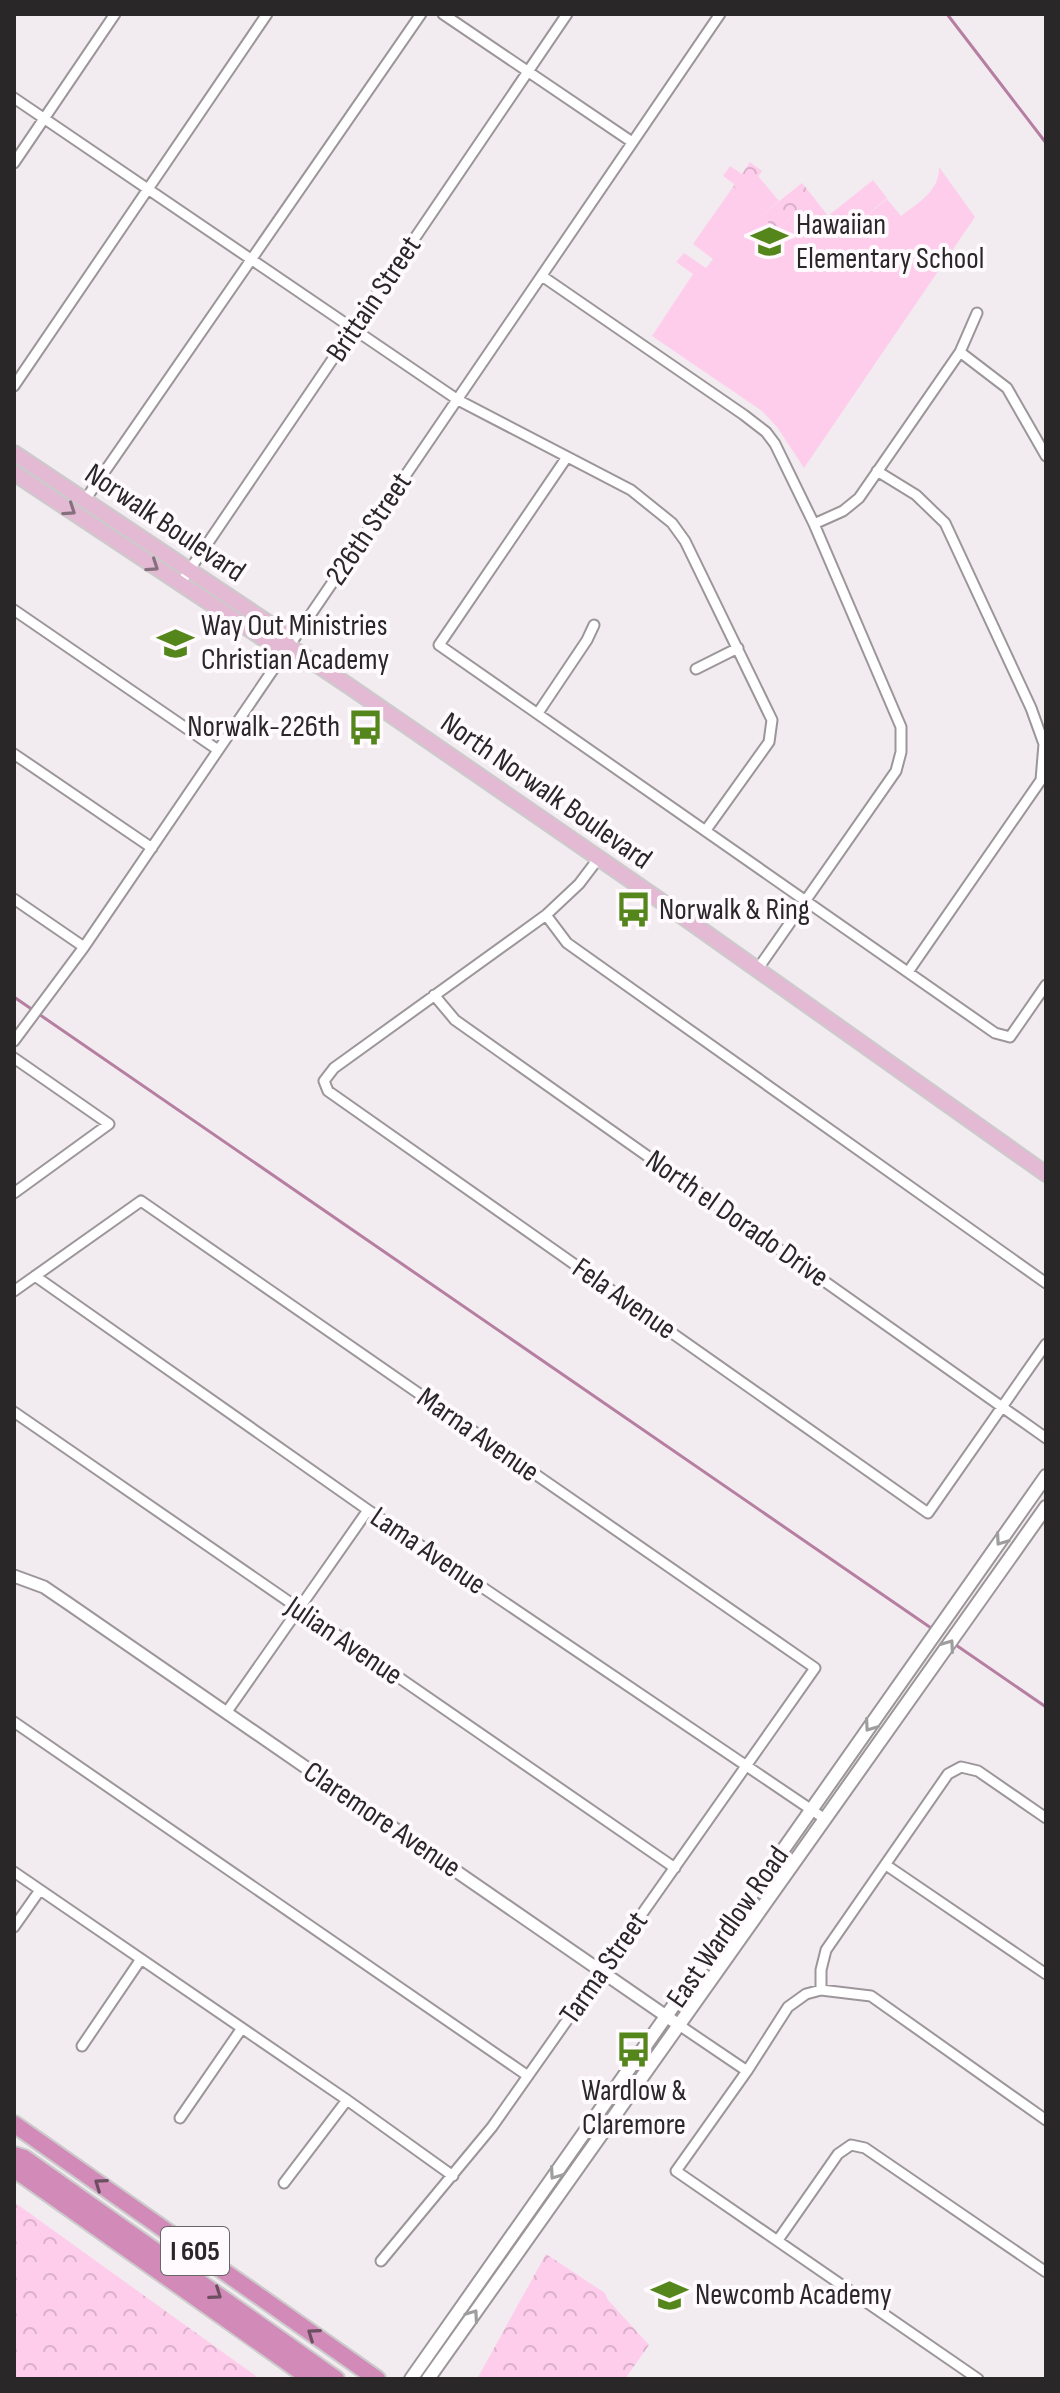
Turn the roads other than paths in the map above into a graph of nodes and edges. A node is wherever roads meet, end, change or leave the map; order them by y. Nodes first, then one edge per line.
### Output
1 (115, 14) edge
2 (267, 14) edge
3 (421, 14) edge
4 (443, 14) edge
5 (567, 14) edge
6 (720, 14) edge
7 (528, 72) junction
8 (14, 98) edge
9 (44, 119) junction
10 (632, 142) junction
11 (14, 163) edge
12 (149, 189) junction
13 (251, 258) junction
14 (542, 276) junction
15 (977, 313) dead end
16 (354, 330) junction
17 (960, 352) junction
18 (14, 386) edge
19 (458, 400) junction
20 (14, 453) edge
21 (1046, 456) edge
22 (567, 457) junction
23 (877, 471) junction
24 (14, 473) edge
25 (85, 500) junction
26 (814, 524) junction
27 (190, 570) junction
28 (180, 584) junction
29 (14, 610) edge
30 (594, 625) dead end
31 (289, 646) junction
32 (738, 648) junction
33 (696, 669) dead end
34 (538, 713) junction
35 (218, 750) junction
36 (14, 754) edge
37 (706, 830) junction
38 (152, 848) junction
39 (598, 859) junction
40 (14, 899) edge
41 (806, 899) junction
42 (546, 915) junction
43 (84, 947) junction
44 (757, 970) junction
45 (908, 972) junction
46 (1046, 985) edge
47 (434, 995) junction
48 (14, 1041) edge
49 (14, 1058) edge
50 (1046, 1174) edge
51 (14, 1193) edge
52 (35, 1276) junction
53 (1046, 1283) edge
54 (14, 1291) edge
55 (1046, 1344) edge
56 (1003, 1407) junction
57 (14, 1412) edge
58 (1046, 1438) edge
59 (1046, 1476) edge
60 (1046, 1507) edge
61 (368, 1510) junction
62 (14, 1576) edge
63 (298, 1610) junction
64 (815, 1668) joint
65 (226, 1713) junction
66 (14, 1722) edge
67 (745, 1767) junction
68 (810, 1809) junction
69 (1046, 1818) edge
70 (825, 1819) junction
71 (886, 1865) junction
72 (675, 1868) junction
73 (14, 1872) edge
74 (40, 1890) junction
75 (14, 1927) edge
76 (141, 1959) junction
77 (601, 1971) junction
78 (1046, 1974) edge
79 (821, 1990) junction
80 (665, 2016) junction
81 (679, 2025) junction
82 (242, 2028) junction
83 (82, 2046) dead end
84 (747, 2071) junction
85 (528, 2076) junction
86 (347, 2100) junction
87 (180, 2118) dead end
88 (1046, 2120) edge
89 (14, 2124) edge
90 (14, 2155) edge
91 (14, 2169) edge
92 (453, 2176) junction
93 (284, 2183) dead end
94 (778, 2240) junction
95 (381, 2261) dead end
96 (1046, 2272) edge
97 (414, 2376) edge
98 (311, 2379) edge
99 (336, 2379) edge
100 (377, 2379) edge
101 (428, 2379) edge
102 (978, 2379) edge

1 - 9 street
2 - 12 street
3 - 13 street
4 - 7 street
5 - 7 street, Brittain Street
6 - 10 street, 226th Street
7 - 10 street
7 - 16 street, Brittain Street
8 - 9 street
9 - 11 street
9 - 12 street
10 - 14 street, 226th Street
12 - 13 street
12 - 18 street
13 - 16 street
13 - 25 street
14 - 19 street, 226th Street
14 - 26 street
15 - 17 street
16 - 19 street
16 - 27 street, Brittain Street
17 - 21 street
17 - 23 street
19 - 22 street
19 - 31 street, 226th Street
20 - 25 main road, Norwalk Boulevard
22 - 32 street
22 - 34 street
23 - 26 street
23 - 45 street
24 -> 28 main road, Norwalk Boulevard
25 - 27 main road, Norwalk Boulevard
26 - 41 street
27 - 28 street, Brittain Street
27 - 31 main road, Norwalk Boulevard
28 - 31 main road, Norwalk Boulevard
29 - 35 street
30 - 34 street
31 - 35 street, 226th Street
31 - 39 main road, North Norwalk Boulevard
32 - 33 street
32 - 37 street
34 - 37 street
35 - 38 street, 226th Street
36 - 38 street
37 - 41 street
38 - 43 street, 226th Street
39 - 42 street
39 - 44 main road, North Norwalk Boulevard
40 - 43 street
41 - 44 street
41 - 45 street
42 - 47 street
42 - 53 street
43 - 48 street, 226th Street
44 - 50 main road, North Norwalk Boulevard
45 - 46 street
47 - 56 street, North el Dorado Drive
47 - 56 street, Fela Avenue
49 - 51 street
52 - 54 street
52 - 61 street, Lama Avenue
52 - 64 street, Marna Avenue
55 - 56 street
56 - 58 street, North el Dorado Drive
57 - 63 street, Julian Avenue
59 -> 68 main road, East Wardlow Road
70 -> 60 main road, East Wardlow Road
61 - 63 street
61 - 67 street, Lama Avenue
62 - 65 street, Claremore Avenue
63 - 65 street
63 - 72 street, Julian Avenue
64 - 67 street, Tarma Street
65 - 77 street, Claremore Avenue
66 - 85 street
67 - 68 street, Lama Avenue
67 - 72 street, Tarma Street
68 - 70 street, Lama Avenue
68 - 80 main road, East Wardlow Road
69 - 71 street
70 - 81 main road, East Wardlow Road
71 - 78 street
71 - 79 street
72 - 77 street, Tarma Street
73 - 74 street
74 - 75 street
74 - 76 street
76 - 82 street
76 - 83 street
77 - 80 street, Claremore Avenue
77 - 85 street, Tarma Street
79 - 84 street
79 - 88 street
80 - 81 street, Claremore Avenue
80 -> 97 main road, East Wardlow Road
81 - 84 street, Claremore Avenue
101 -> 81 main road, East Wardlow Road
82 - 86 street
82 - 87 street
84 - 94 street
85 - 92 street, Tarma Street
86 - 92 street
86 - 93 street
100 -> 89 highway, I 605
90 -> 99 highway, I 605
91 - 98 highway, I 605
92 - 95 street, Tarma Street
94 - 96 street
94 - 102 street

